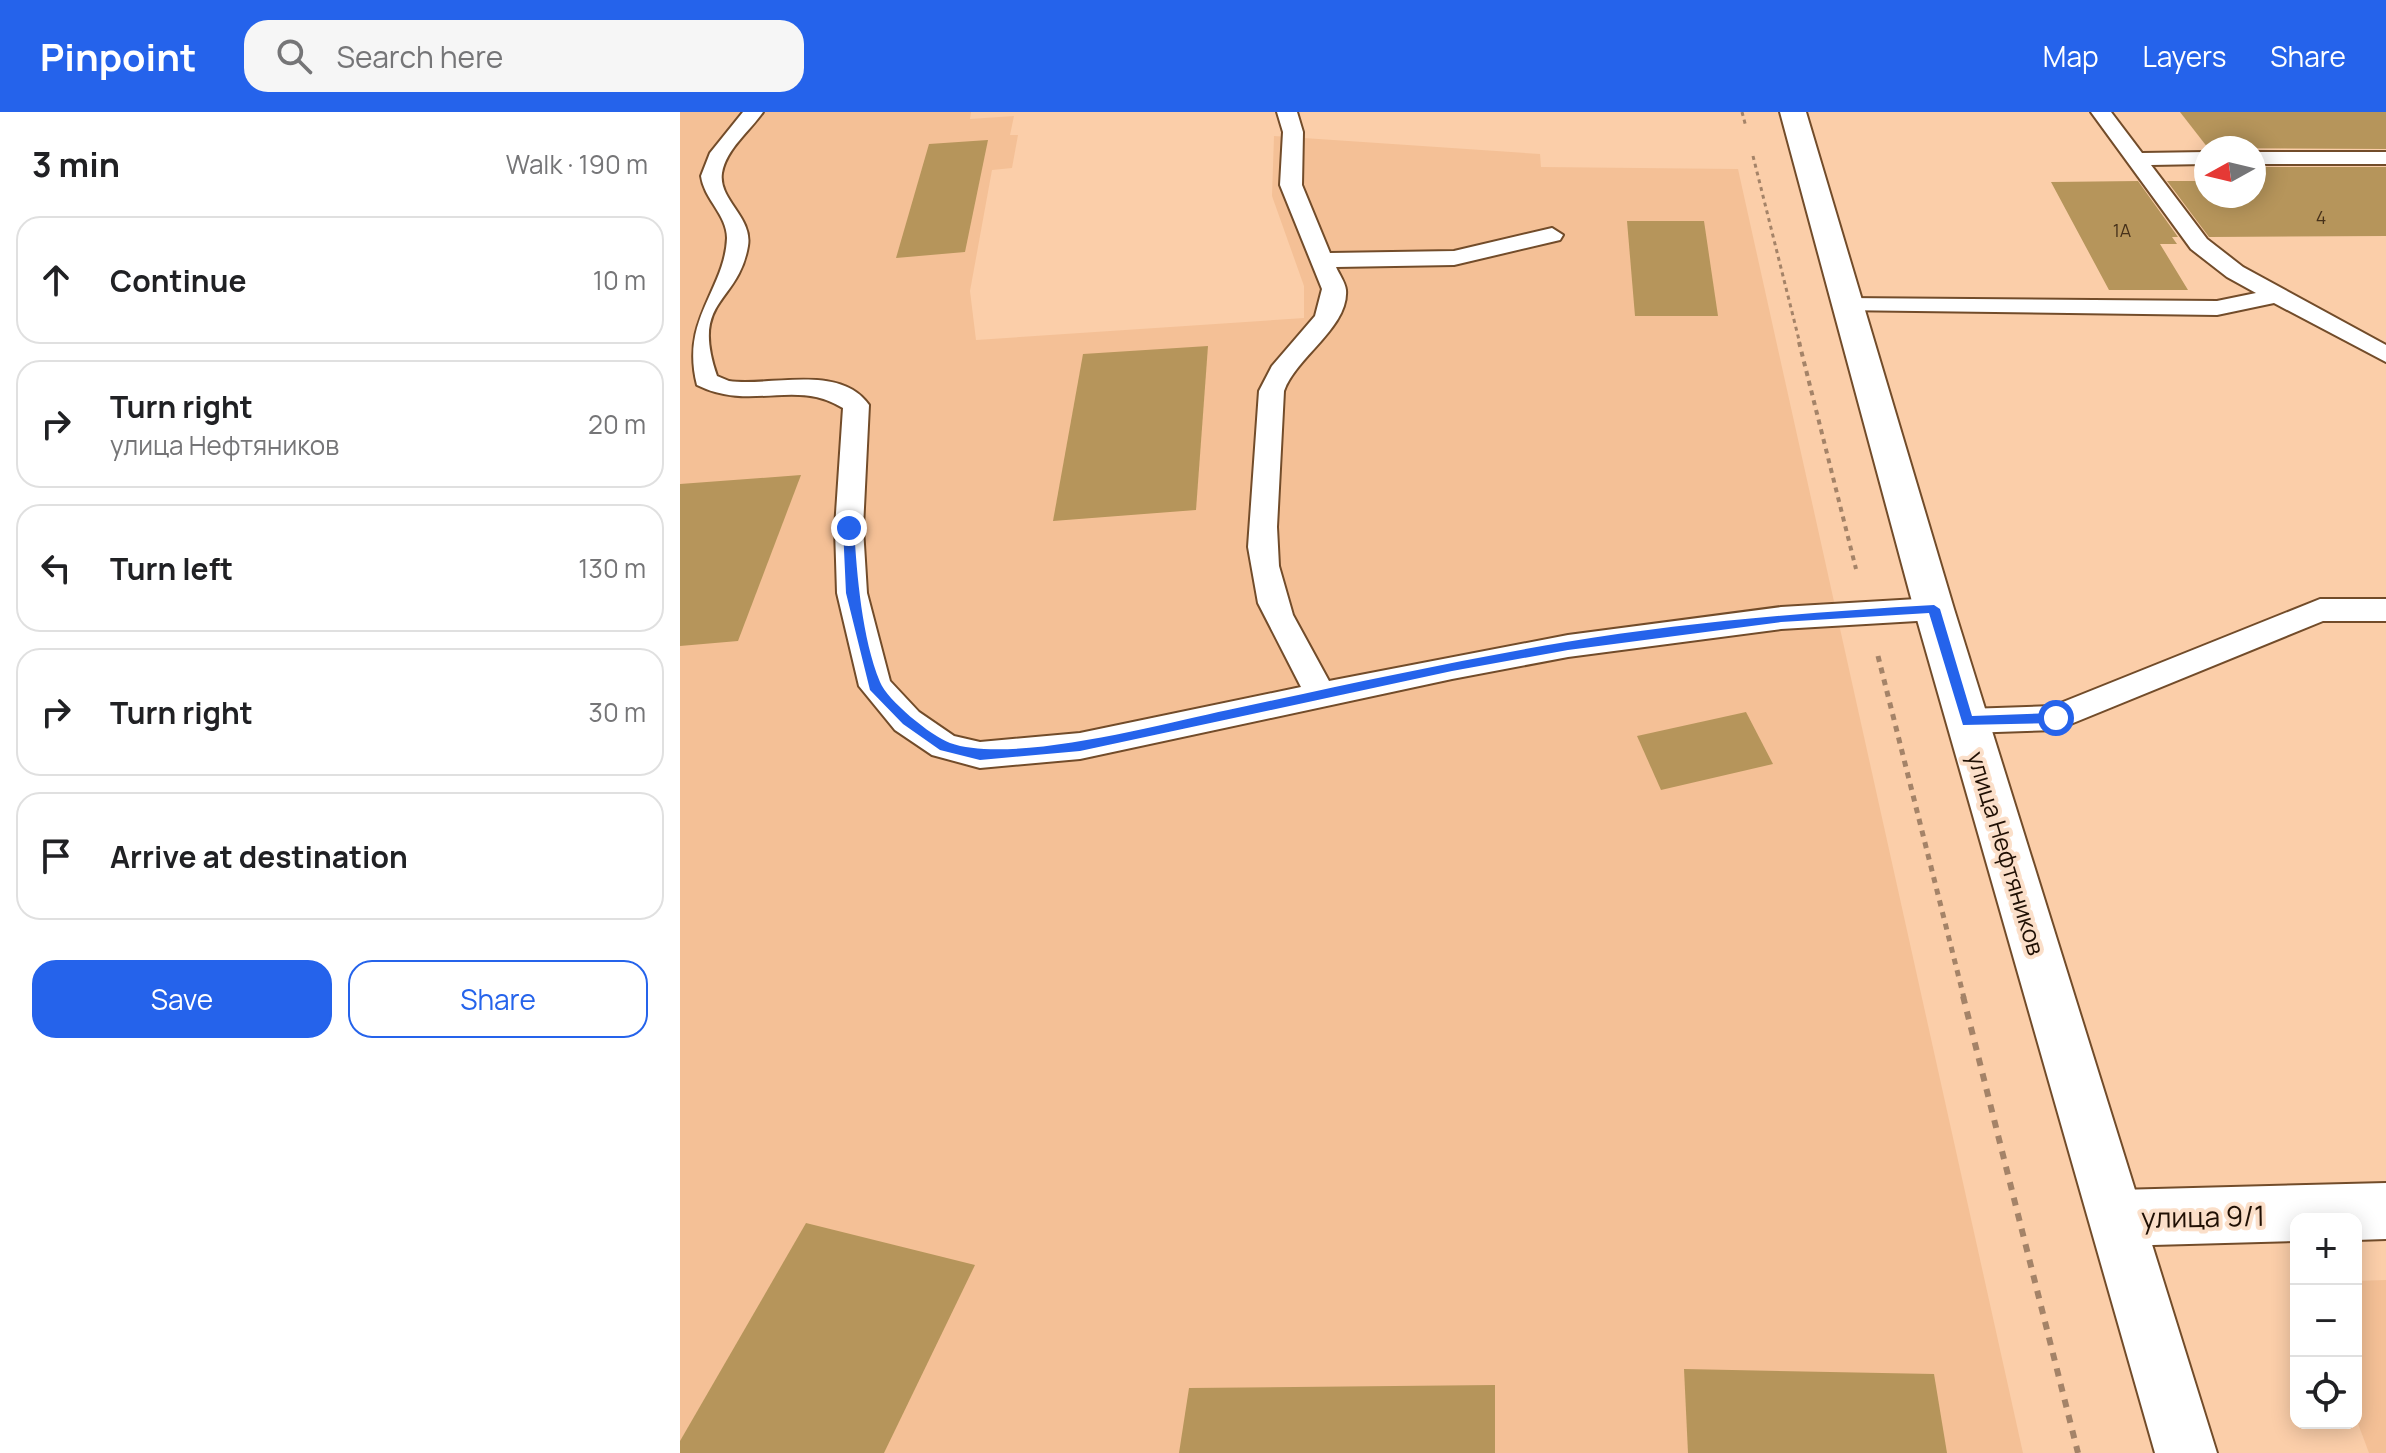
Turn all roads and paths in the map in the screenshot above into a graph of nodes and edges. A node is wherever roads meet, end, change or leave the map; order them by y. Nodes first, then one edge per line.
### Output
1 (753, 112) edge
2 (1287, 112) edge
3 (1742, 112) edge
4 (1793, 112) edge
5 (2101, 112) edge
6 (2194, 158) edge
7 (2266, 158) edge
8 (2386, 158) edge
9 (2136, 159) junction
10 (1552, 235) dead end
11 (1323, 260) junction
12 (2275, 296) junction
13 (1845, 305) junction
14 (2386, 355) edge
15 (1934, 609) junction
16 (2386, 610) edge
17 (1867, 612) junction
18 (1321, 695) junction
19 (1967, 721) junction
20 (2386, 1211) edge
21 (2117, 1218) junction
22 (2078, 1453) edge
23 (2186, 1453) edge

1 - 18 lane
2 - 11 lane
3 - 17 path
4 - 13 street, улица Нефтяников
5 - 9 lane
6 - 9 lane
7 - 8 lane
9 - 12 lane
10 - 11 lane
11 - 18 lane
12 - 13 lane
12 - 14 lane
13 - 15 street, улица Нефтяников
15 - 17 lane
15 - 19 street, улица Нефтяников
16 - 19 lane
17 - 18 lane
17 - 22 path
19 - 21 street, улица Нефтяников
20 - 21 street, улица 9/1
21 - 23 street, улица Нефтяников

